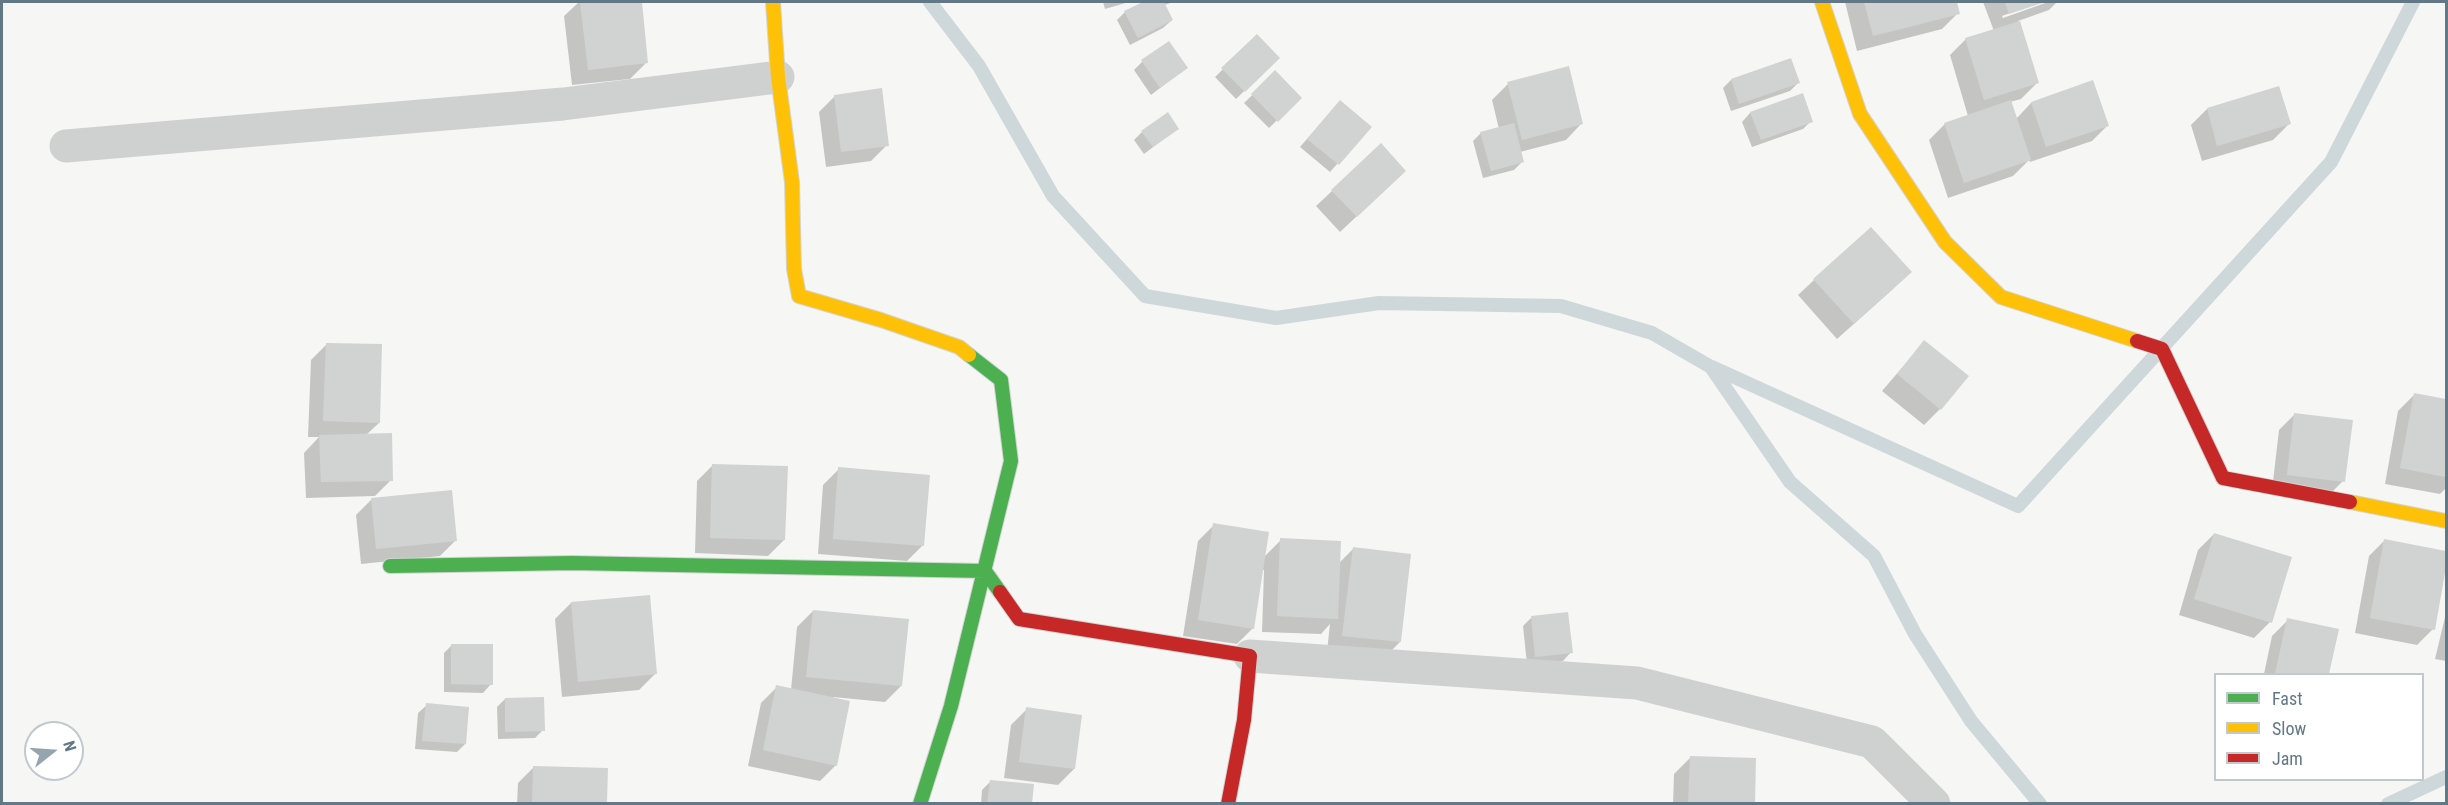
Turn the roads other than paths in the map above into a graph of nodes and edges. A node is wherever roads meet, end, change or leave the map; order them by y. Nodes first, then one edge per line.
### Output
1 (773, 2) edge
2 (1822, 2) edge
3 (778, 77) junction
4 (66, 146) dead end
5 (2446, 520) edge
6 (390, 566) dead end
7 (985, 571) junction
8 (1250, 656) junction
9 (920, 804) edge
10 (1227, 804) edge
11 (1934, 804) edge

1 - 3 street
2 - 5 street
3 - 4 street
3 - 7 street
6 - 7 street
7 - 8 street
7 - 9 street
8 - 10 street
8 - 11 street

